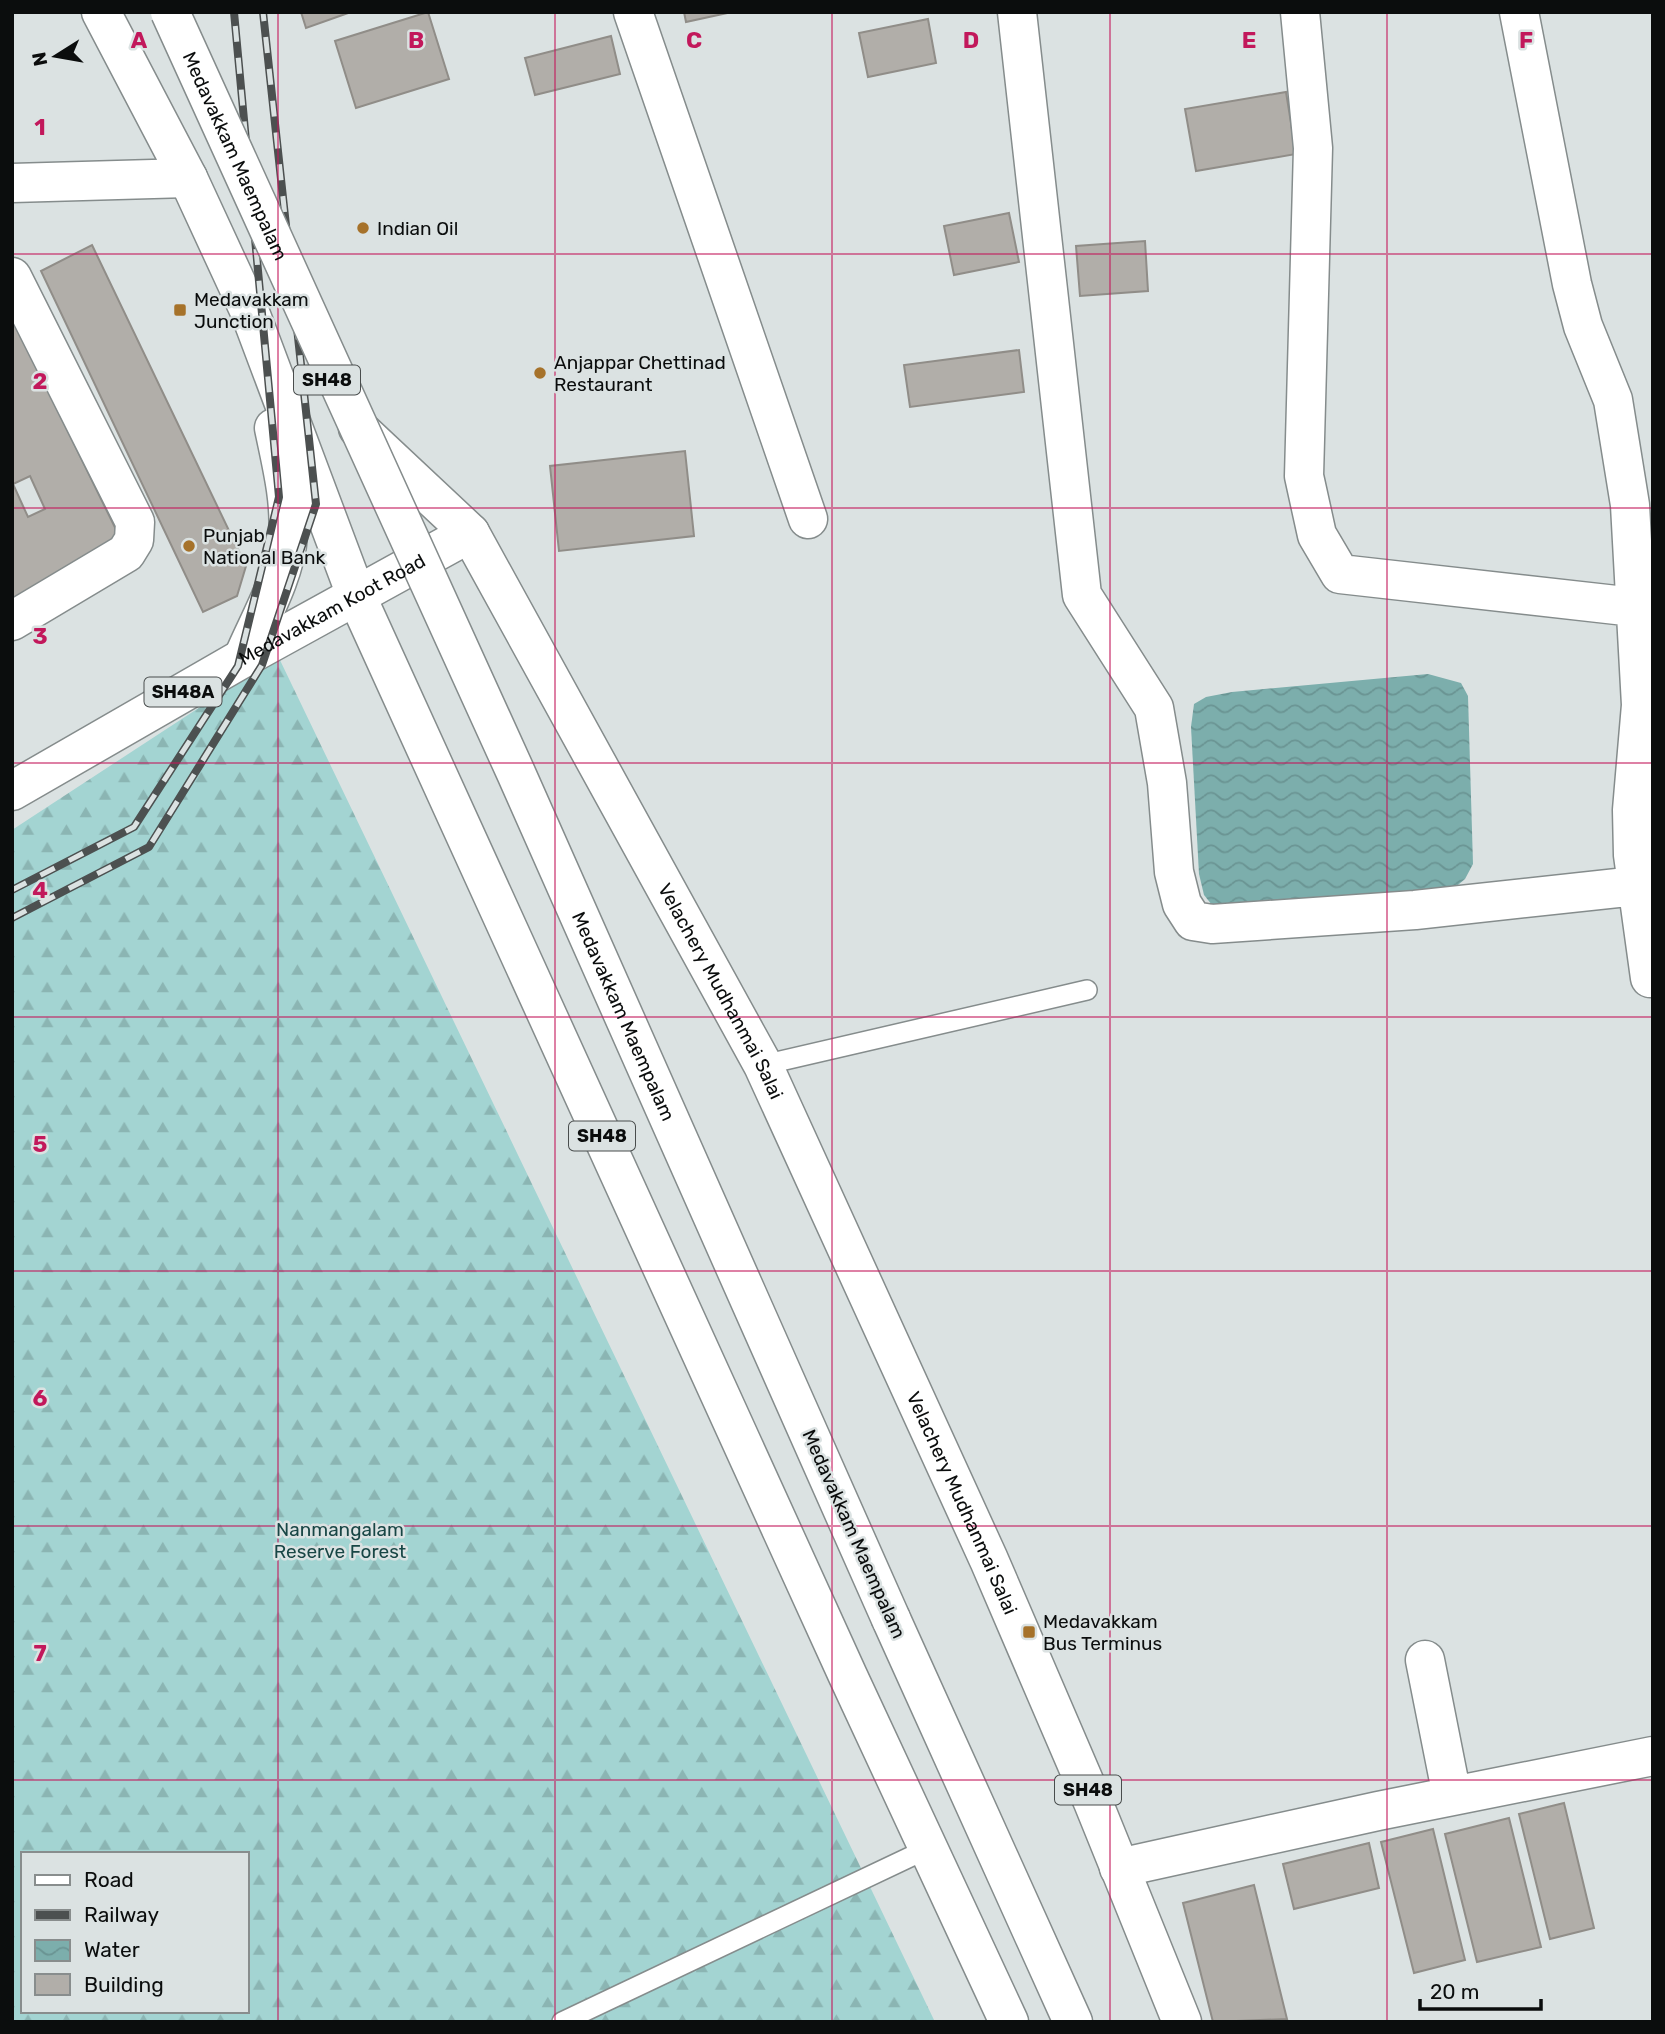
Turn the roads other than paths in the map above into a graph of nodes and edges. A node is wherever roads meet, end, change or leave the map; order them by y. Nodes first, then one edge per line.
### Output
1 (101, 12) edge
2 (170, 12) edge
3 (188, 12) edge
4 (633, 12) edge
5 (1017, 12) edge
6 (1300, 12) edge
7 (1519, 12) edge
8 (188, 178) junction
9 (12, 184) edge
10 (12, 277) edge
11 (249, 310) junction
12 (808, 520) dead end
13 (470, 533) junction
14 (356, 595) junction
15 (1634, 607) junction
16 (12, 621) edge
17 (243, 658) junction
18 (12, 791) edge
19 (1636, 886) junction
20 (1650, 978) dead end
21 (1087, 990) dead end
22 (763, 1065) junction
23 (1426, 1660) dead end
24 (1653, 1756) edge
25 (1452, 1796) junction
26 (929, 1848) junction
27 (1119, 1868) junction
28 (562, 2022) edge
29 (1009, 2022) edge
30 (1073, 2022) edge
31 (1182, 2022) edge

1 - 8 main road, SH48
2 - 30 main road, Medavakkam Maempalam, bridge
3 - 13 main road, Velachery Mudhanmai Salai / SH48
4 - 12 main road
5 - 19 main road
6 - 15 main road
7 - 15 main road
8 - 9 main road
8 - 11 main road, SH48
10 - 16 main road
11 - 14 main road, SH48
11 - 17 main road
13 - 14 main road, Medavakkam Koot Road / SH48A
13 - 22 main road, Velachery Mudhanmai Salai / SH48
14 - 17 main road, Medavakkam Koot Road / SH48A
14 - 26 main road, SH48
15 - 19 main road
17 - 18 main road, Medavakkam Koot Road / SH48A
19 - 20 main road
21 - 22 lane
22 - 27 main road, Velachery Mudhanmai Salai / SH48
23 - 25 main road
24 - 25 main road
25 - 27 main road
26 - 28 lane
26 - 29 main road, SH48
27 - 31 main road, Velachery Mudhanmai Salai / SH48

